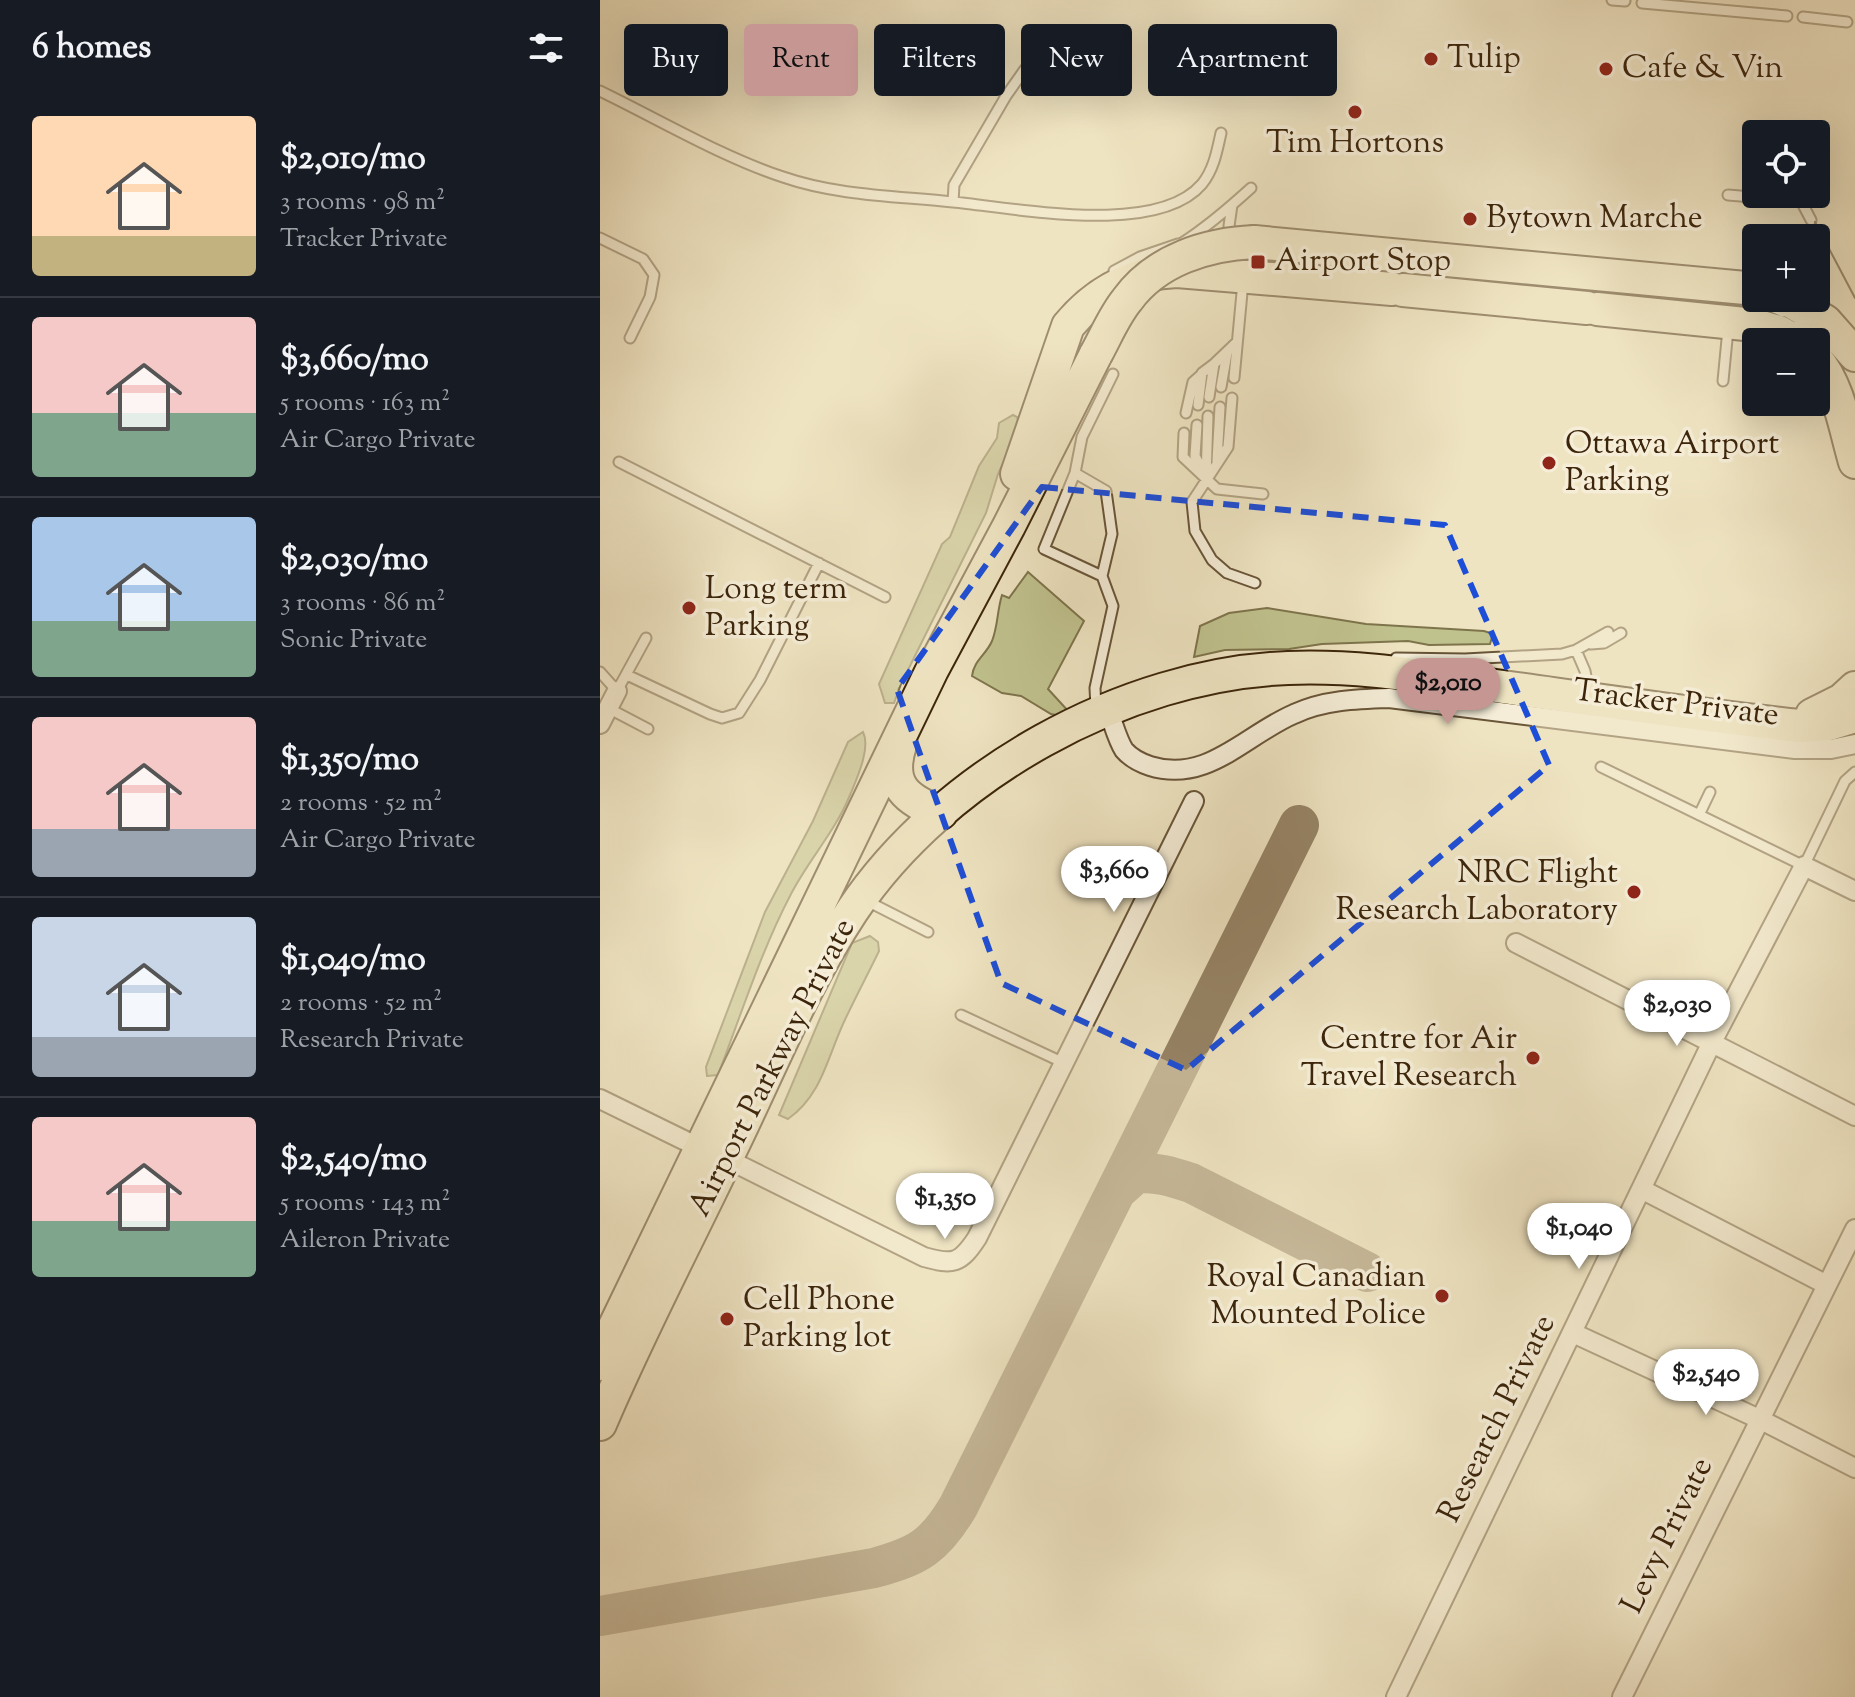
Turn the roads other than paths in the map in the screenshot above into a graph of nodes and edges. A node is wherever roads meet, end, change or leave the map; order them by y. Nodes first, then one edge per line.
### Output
1 (1612, 0) edge
2 (1625, 1) edge
3 (1642, 3) dead end
4 (1671, 3) edge
5 (1787, 16) dead end
6 (1803, 17) dead end
7 (1847, 22) dead end
8 (1021, 75) edge
9 (600, 91) edge
10 (1221, 133) dead end
11 (1251, 188) dead end
12 (1728, 195) dead end
13 (1742, 195) edge
14 (953, 202) junction
15 (1232, 205) junction
16 (1806, 208) edge
17 (1811, 220) dead end
18 (600, 238) edge
19 (1182, 243) junction
20 (1241, 260) junction
21 (1106, 277) dead end
22 (1742, 288) edge
23 (1809, 312) edge
24 (1729, 321) junction
25 (1765, 328) edge
26 (630, 338) dead end
27 (1237, 342) junction
28 (1227, 353) junction
29 (1835, 358) edge
30 (1105, 364) junction
31 (1214, 364) junction
32 (1202, 373) junction
33 (1234, 378) dead end
34 (1723, 381) dead end
35 (1221, 387) dead end
36 (1209, 397) dead end
37 (1232, 398) dead end
38 (1198, 405) dead end
39 (1220, 407) dead end
40 (1186, 413) dead end
41 (1208, 416) dead end
42 (1197, 425) dead end
43 (1184, 433) dead end
44 (1217, 461) junction
45 (619, 462) dead end
46 (1855, 462) edge
47 (1075, 473) junction
48 (1206, 478) junction
49 (1263, 494) dead end
50 (819, 563) junction
51 (1102, 576) junction
52 (1255, 583) dead end
53 (976, 586) junction
54 (885, 597) dead end
55 (1608, 632) dead end
56 (1621, 633) dead end
57 (646, 638) dead end
58 (1588, 644) junction
59 (1576, 650) junction
60 (1388, 658) dead end
61 (1358, 660) dead end
62 (1313, 667) junction
63 (600, 672) edge
64 (622, 683) junction
65 (1855, 688) edge
66 (1591, 699) junction
67 (912, 712) junction
68 (1102, 712) junction
69 (604, 716) edge
70 (1855, 716) edge
71 (1757, 722) junction
72 (648, 729) dead end
73 (1855, 744) edge
74 (1601, 767) dead end
75 (1855, 772) edge
76 (1710, 792) dead end
77 (1194, 801) dead end
78 (941, 813) junction
79 (1699, 815) junction
80 (1804, 866) junction
81 (1855, 891) edge
82 (862, 899) junction
83 (928, 932) dead end
84 (1516, 943) dead end
85 (961, 1015) dead end
86 (1712, 1042) junction
87 (1064, 1063) junction
88 (600, 1099) edge
89 (1855, 1116) edge
90 (713, 1154) junction
91 (1643, 1190) junction
92 (1855, 1229) edge
93 (1827, 1285) junction
94 (1573, 1333) junction
95 (600, 1364) edge
96 (1759, 1419) junction
97 (600, 1424) edge
98 (1855, 1468) edge
99 (1396, 1697) edge
100 (1622, 1697) edge

1 - 2 lane
3 - 4 lane
4 - 5 lane
6 - 7 lane
8 - 14 lane
9 - 14 lane
10 - 14 lane
11 - 15 lane
12 - 13 lane
15 - 19 lane
15 - 20 lane
16 - 17 lane
18 - 26 lane
19 - 20 lane
19 - 21 lane
20 - 24 highway, Airport Parkway Private
20 - 27 lane
20 - 29 lane
20 - 53 highway, Airport Parkway Private
22 - 30 highway, Airport Parkway Private, bridge
23 - 29 highway
24 - 25 highway, Airport Parkway Private
24 - 34 lane
27 - 28 lane
27 - 33 lane
28 - 31 lane
28 - 35 lane
29 - 46 highway
30 - 47 lane
30 - 53 highway, Airport Parkway Private
31 - 32 lane
31 - 36 lane
32 - 38 lane
32 - 40 lane
37 - 44 lane
39 - 44 lane
41 - 48 lane
42 - 48 lane
43 - 48 lane
44 - 48 lane
45 - 50 lane
47 - 51 lane
47 - 51 lane
48 - 49 lane
48 - 52 lane
50 - 54 lane
50 - 64 lane
51 - 68 lane
53 - 67 highway, Airport Parkway Private
55 - 58 lane
56 - 58 lane
57 - 64 lane
58 - 59 lane
59 - 60 lane
59 - 66 lane
61 - 62 lane
62 - 66 highway, Airport Parkway Private
62 - 68 highway, Airport Parkway Private
63 - 64 lane
64 - 69 street
65 - 71 highway, Airport Parkway Private
66 - 71 highway, Airport Parkway Private
67 - 78 highway
67 - 90 highway, Airport Parkway Private
68 - 73 street, Tracker Private
68 - 78 highway, Airport Parkway Private
69 - 72 lane
70 - 71 highway, Airport Parkway Private
74 - 79 lane
75 - 80 lane
76 - 79 lane
77 - 87 street
78 - 82 highway, Airport Parkway Private
79 - 80 lane
80 - 81 street
80 - 86 street, Research Private
82 - 83 lane
82 - 90 highway, Airport Parkway Private
84 - 86 street
85 - 87 lane
86 - 89 street
86 - 91 street, Research Private
87 - 90 street
88 - 90 street
90 - 95 highway, Airport Parkway Private
90 - 97 highway, Airport Parkway Private
91 - 93 street
91 - 94 street, Research Private
92 - 93 street, Levy Private
93 - 96 street, Levy Private
94 - 96 street
94 - 99 street, Research Private
96 - 98 street
96 - 100 street, Levy Private

